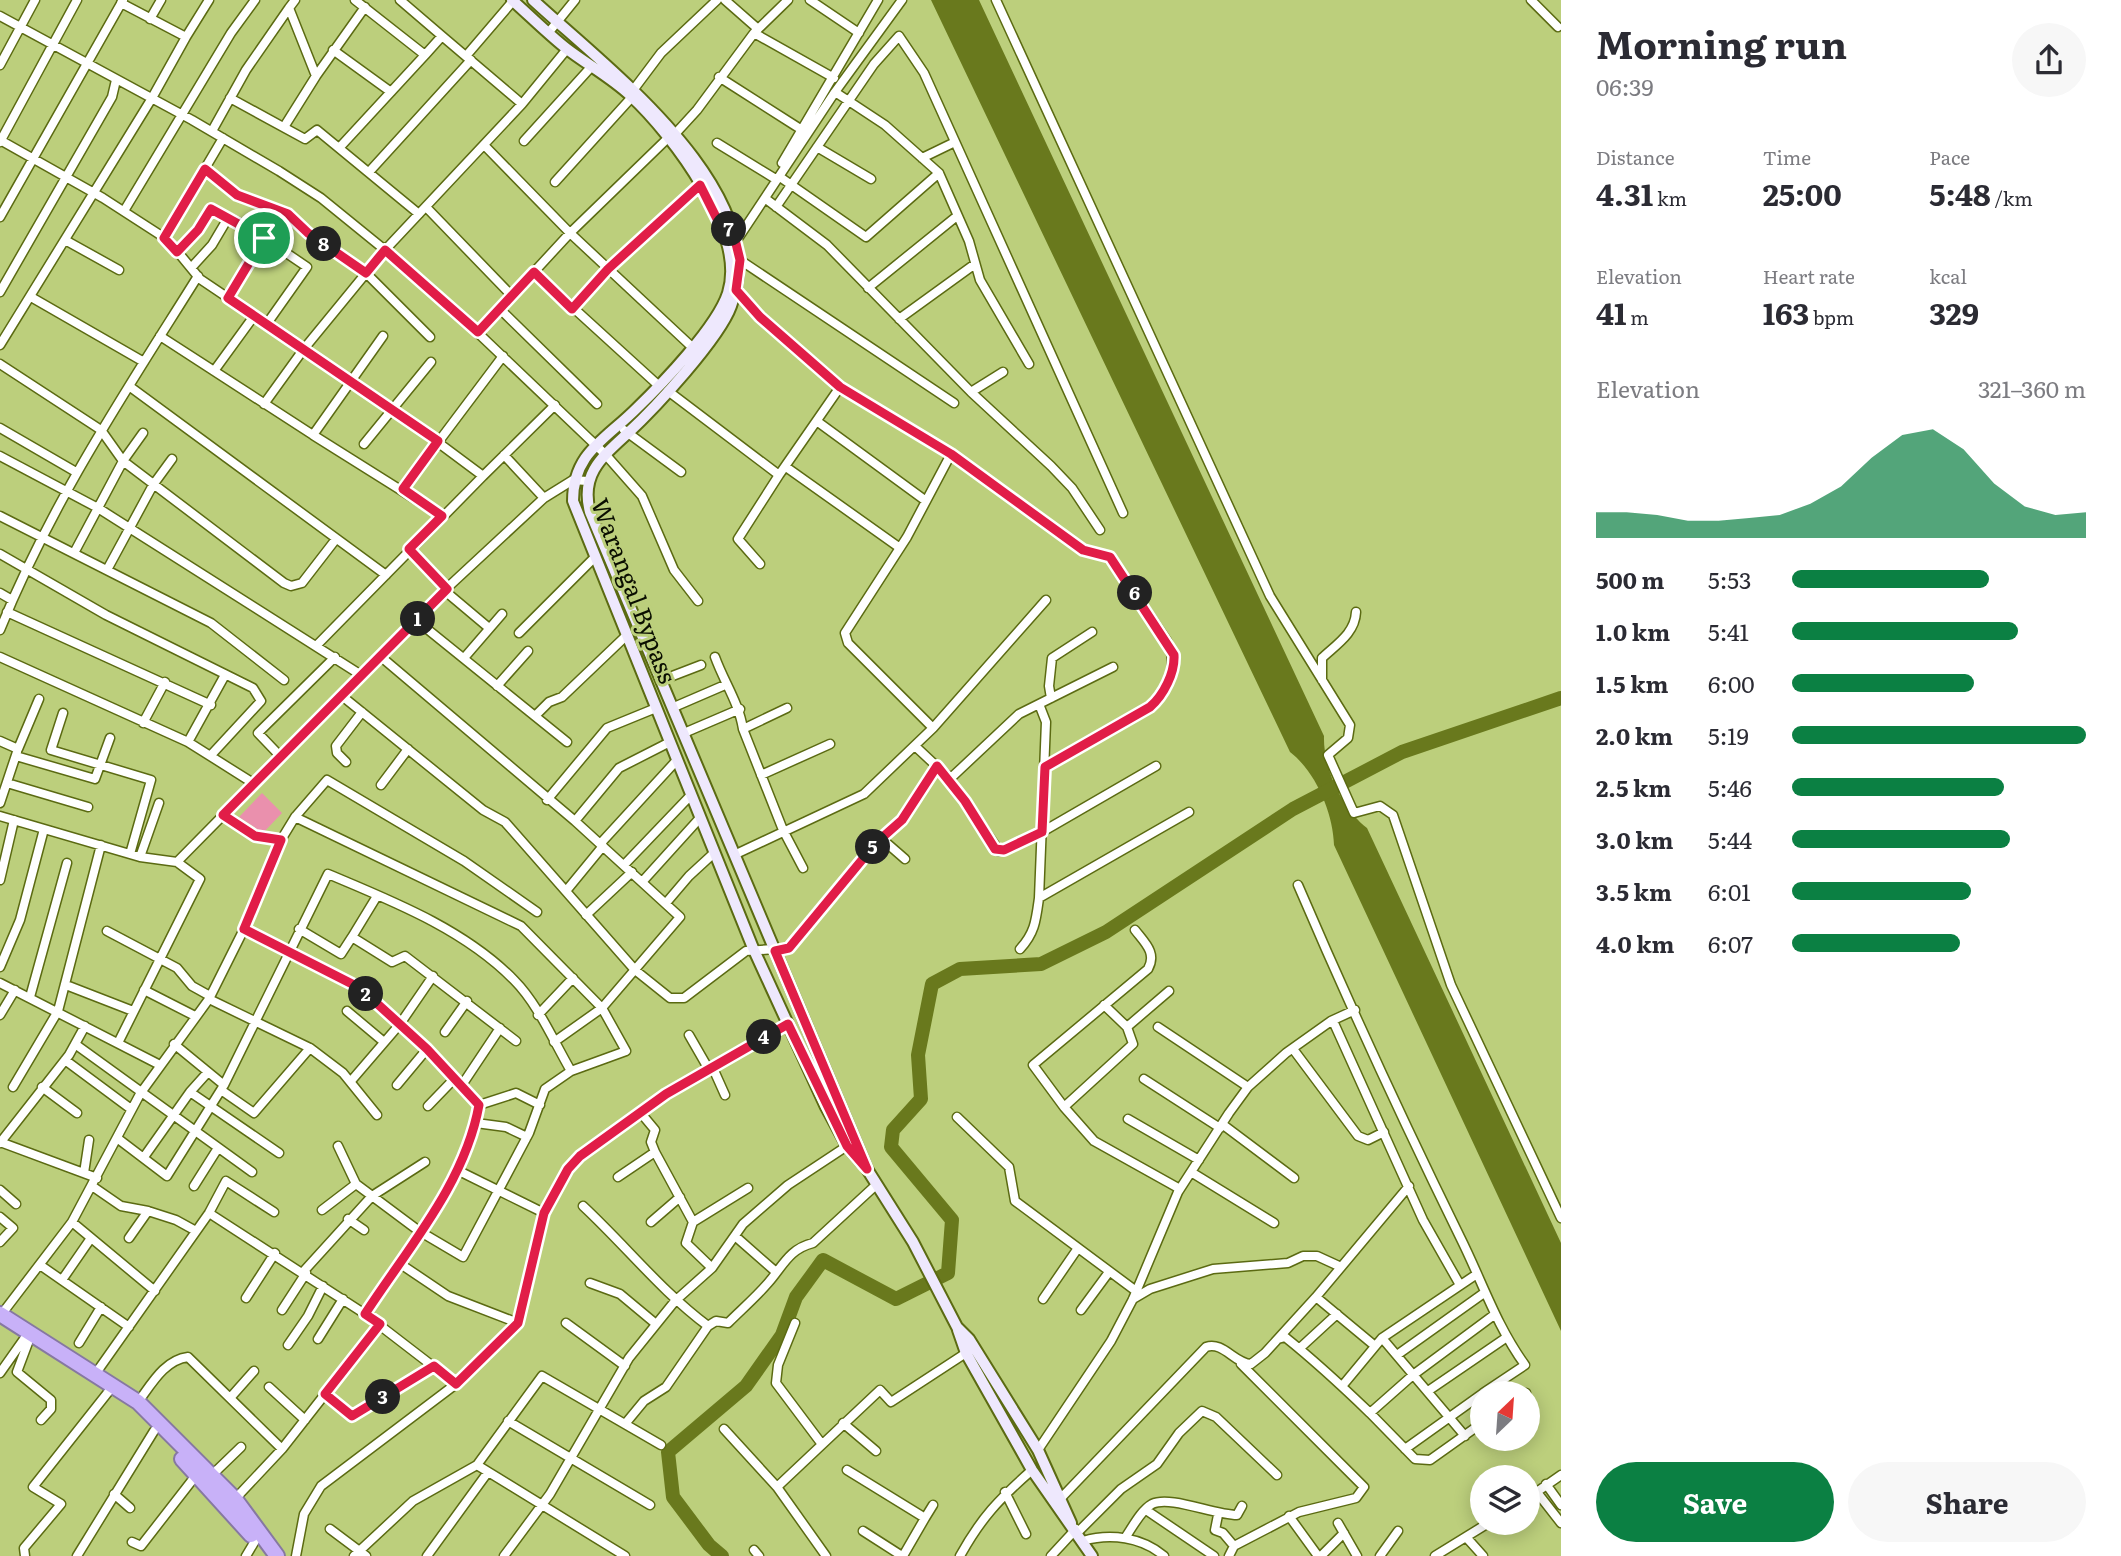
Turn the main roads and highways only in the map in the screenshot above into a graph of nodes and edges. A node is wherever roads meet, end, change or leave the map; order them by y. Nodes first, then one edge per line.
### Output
1 (533, 0) edge
2 (512, 1) edge
3 (633, 93) junction
4 (672, 136) junction
5 (728, 229) junction
6 (663, 388) junction
7 (624, 429) junction
8 (867, 1169) junction
9 (0, 1314) edge
10 (0, 1323) edge
11 (957, 1327) junction
12 (1077, 1531) junction
13 (266, 1556) edge
14 (277, 1556) edge
15 (1092, 1556) edge

1 - 3 main road
2 - 3 main road, Warangal Bypass
3 - 4 main road, Warangal Bypass
4 - 5 main road, Warangal Bypass
4 - 5 main road
5 - 6 main road, Warangal Bypass
5 - 6 main road
6 - 7 main road, Warangal Bypass
7 - 8 main road
7 - 8 main road, Warangal Bypass
8 - 11 main road
9 - 14 highway
10 - 13 highway
11 - 12 main road
11 - 12 main road
12 - 15 main road

